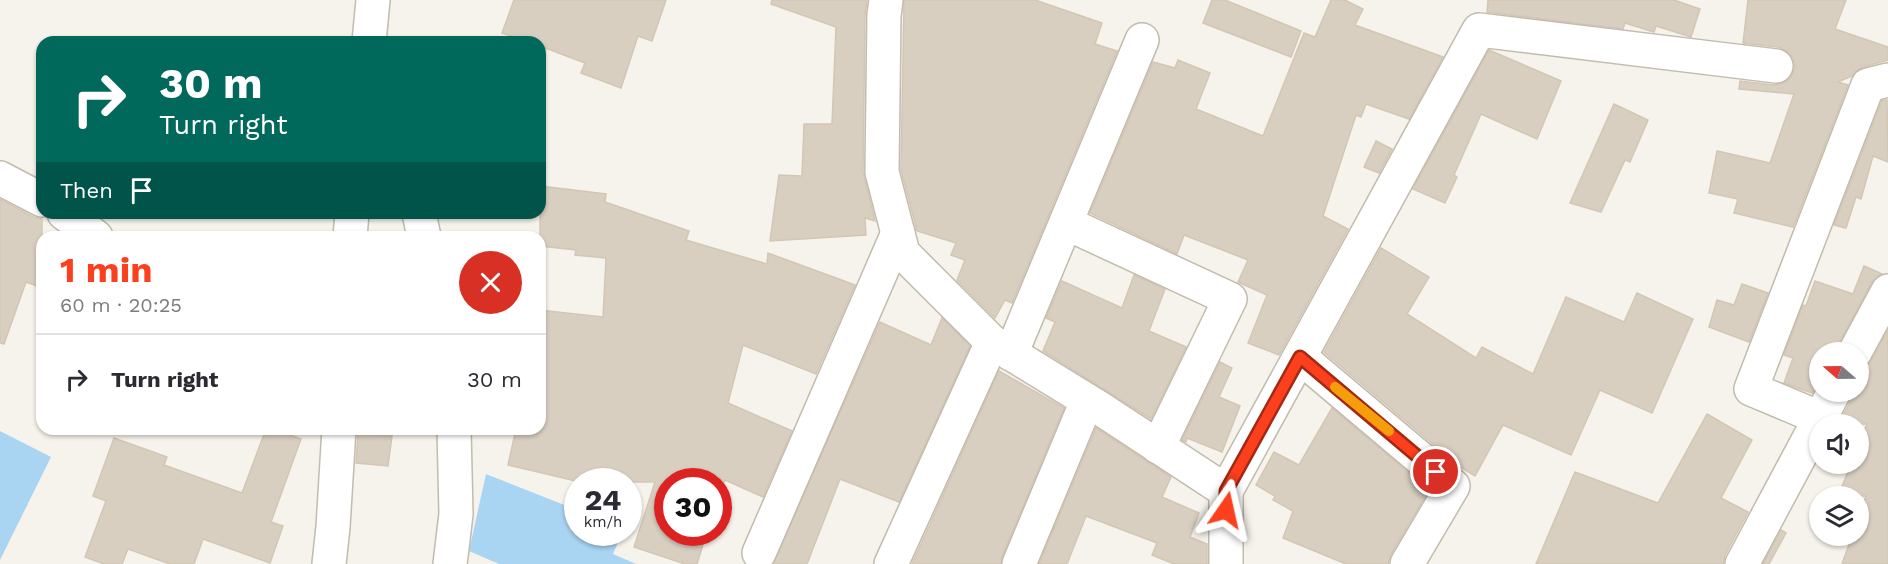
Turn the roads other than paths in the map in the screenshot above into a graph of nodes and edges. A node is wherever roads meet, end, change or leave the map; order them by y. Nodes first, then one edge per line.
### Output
1 (373, 0) edge
2 (886, 0) edge
3 (370, 36) edge
4 (1142, 40) dead end
5 (1776, 66) dead end
6 (1888, 80) edge
7 (0, 178) edge
8 (36, 197) edge
9 (72, 219) edge
10 (1066, 223) junction
11 (88, 231) edge
12 (898, 233) junction
13 (1888, 291) edge
14 (1860, 342) edge
15 (1001, 348) junction
16 (1300, 357) junction
17 (1087, 401) junction
18 (1827, 405) edge
19 (339, 435) edge
20 (454, 435) edge
21 (1158, 447) junction
22 (1226, 491) junction
23 (759, 554) dead end
24 (329, 564) edge
25 (450, 564) edge
26 (891, 564) edge
27 (1019, 564) edge
28 (1226, 564) edge
29 (1407, 564) edge
30 (1742, 564) edge

1 - 3 street
2 - 12 street
4 - 10 street
5 - 16 street
6 - 18 street
7 - 8 street
9 - 11 street
10 - 15 street
10 - 21 street
12 - 15 street
12 - 23 street
13 - 14 street
15 - 17 street
15 - 26 street
16 - 22 street
16 - 29 street
17 - 21 street
17 - 27 street
18 - 30 street
19 - 24 street
20 - 25 street
21 - 22 street
22 - 28 street

